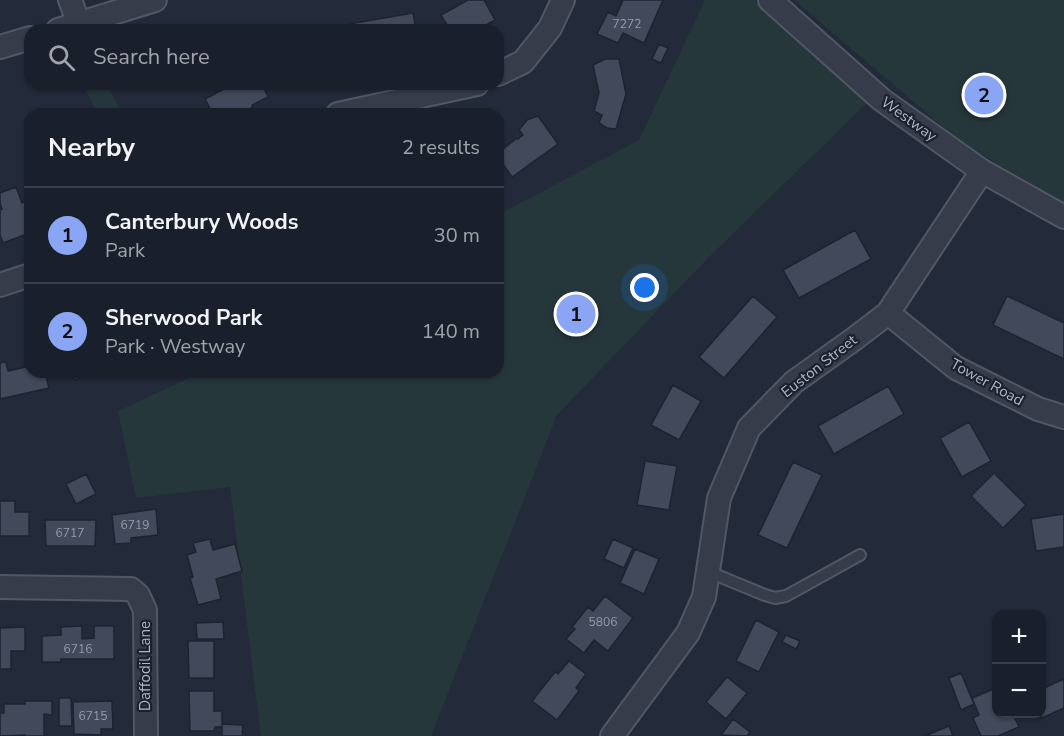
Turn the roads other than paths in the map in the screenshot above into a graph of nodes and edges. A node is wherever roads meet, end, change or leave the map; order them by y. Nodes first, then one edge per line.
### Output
1 (70, 0) edge
2 (155, 0) edge
3 (562, 0) edge
4 (770, 0) edge
5 (69, 24) edge
6 (79, 24) edge
7 (24, 40) edge
8 (0, 47) edge
9 (504, 72) edge
10 (449, 90) edge
11 (366, 108) edge
12 (982, 171) junction
13 (1064, 217) edge
14 (24, 277) edge
15 (0, 285) edge
16 (888, 313) junction
17 (1064, 417) edge
18 (860, 555) dead end
19 (709, 572) junction
20 (0, 587) edge
21 (146, 736) edge
22 (612, 736) edge

1 - 5 street
2 - 6 street
3 - 9 street
4 - 12 street, Westway
7 - 8 street
10 - 11 street
12 - 13 street, Westway
12 - 16 street, Euston Street
14 - 15 street
16 - 17 street, Tower Road
16 - 19 street, Euston Street
18 - 19 lane
19 - 22 street, Euston Street
20 - 21 street, Daffodil Lane

